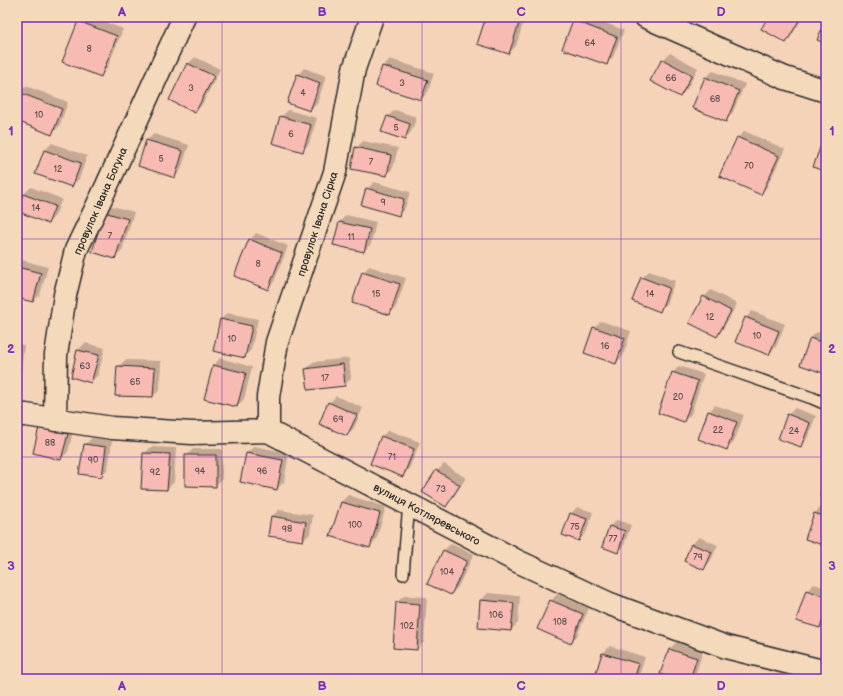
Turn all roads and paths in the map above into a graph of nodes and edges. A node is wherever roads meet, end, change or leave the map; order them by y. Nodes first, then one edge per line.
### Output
1 (184, 17) edge
2 (372, 17) edge
3 (646, 17) edge
4 (826, 91) edge
5 (679, 352) dead end
6 (826, 404) edge
7 (17, 415) edge
8 (55, 420) junction
9 (268, 432) junction
10 (409, 504) junction
11 (403, 574) dead end
12 (826, 672) edge

1 - 8 street, провулок Івана Богуна
2 - 9 street, провулок Івана Сірка
3 - 4 street
5 - 6 lane
7 - 8 street, вулиця Котляревського
8 - 9 street, вулиця Котляревського
9 - 10 street, вулиця Котляревського
10 - 11 lane
10 - 12 street, вулиця Котляревського

